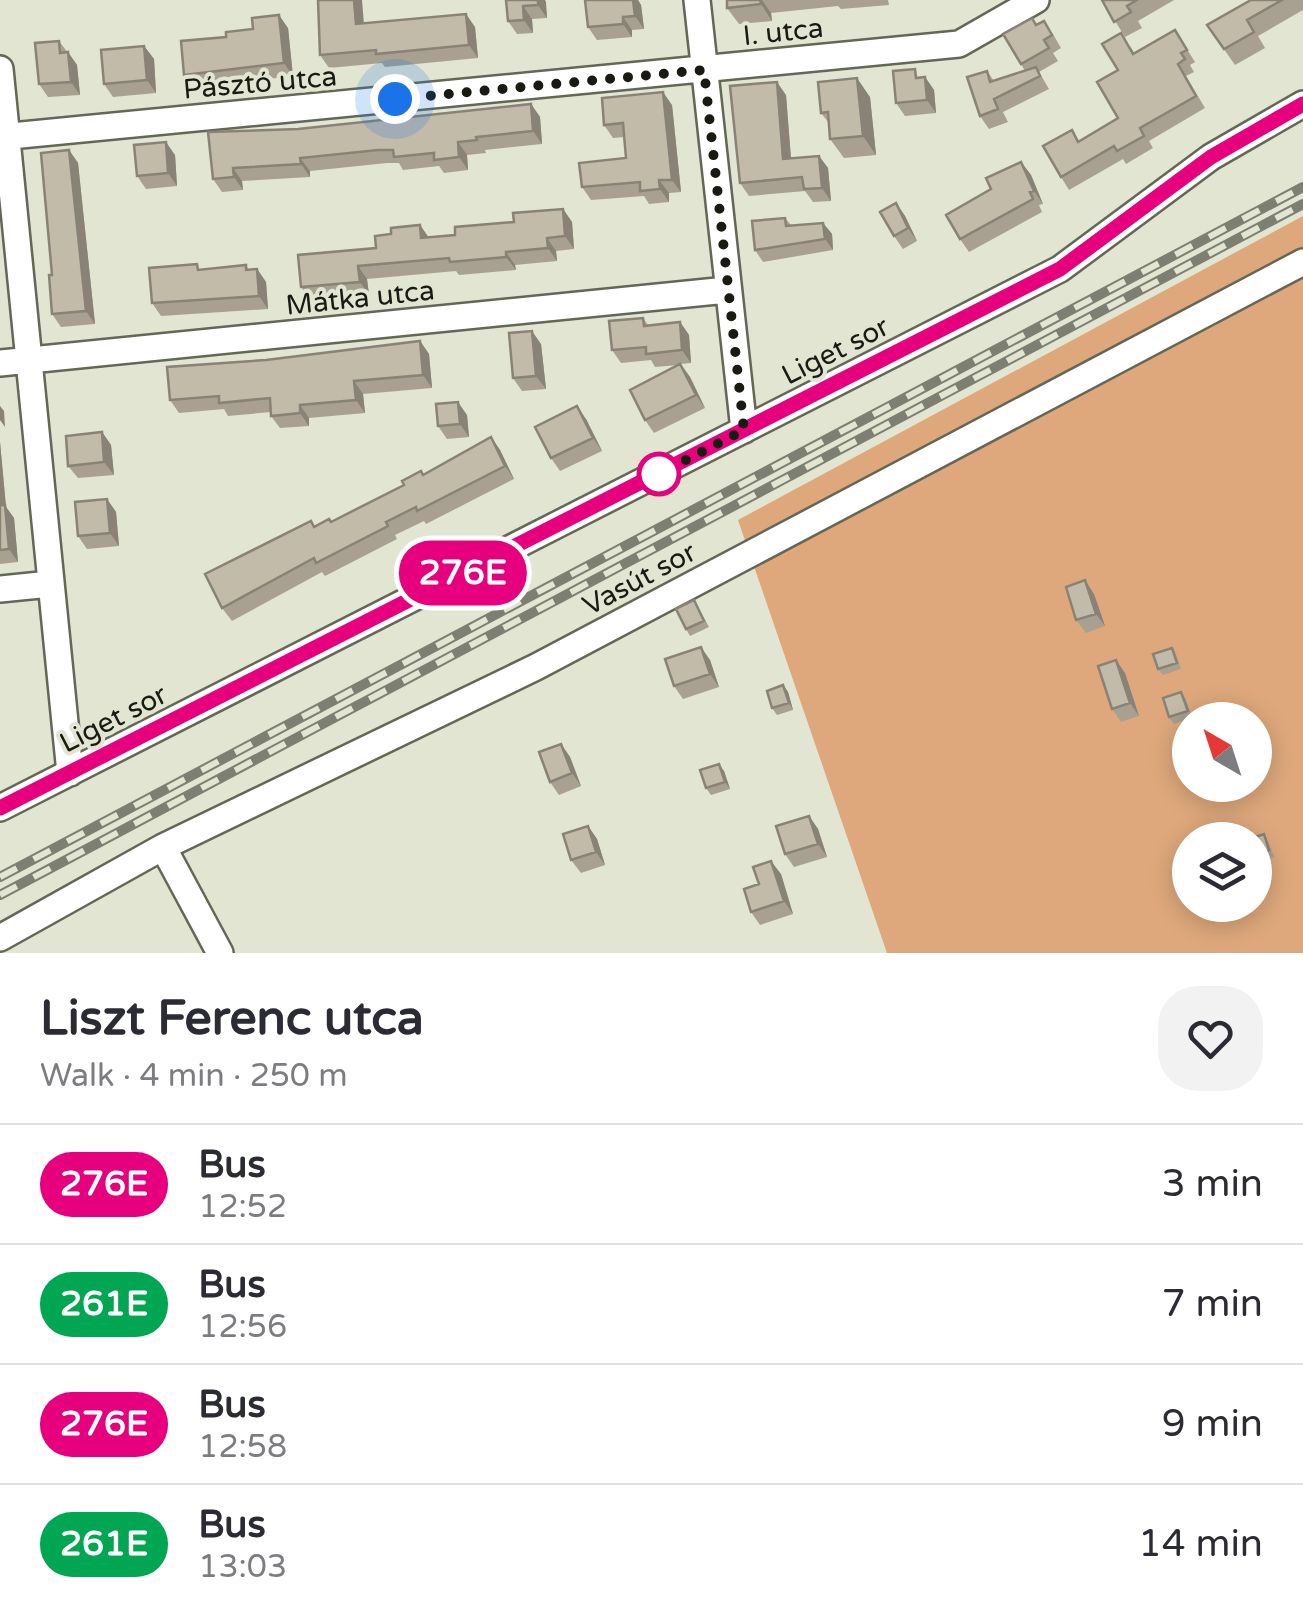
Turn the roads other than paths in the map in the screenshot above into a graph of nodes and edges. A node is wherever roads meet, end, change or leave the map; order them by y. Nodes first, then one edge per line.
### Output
1 (697, 0) edge
2 (1036, 0) edge
3 (0, 69) edge
4 (704, 70) junction
5 (1303, 104) edge
6 (4, 137) edge
7 (1303, 262) edge
8 (726, 290) junction
9 (30, 360) junction
10 (0, 363) edge
11 (744, 430) junction
12 (50, 584) junction
13 (0, 589) edge
14 (70, 774) junction
15 (0, 808) edge
16 (163, 847) junction
17 (0, 938) edge
18 (220, 953) edge

1 - 4 street
2 - 4 street, I. utca
3 - 6 street
4 - 6 street, Pásztó utca
4 - 8 street
5 - 11 street, Liget sor
6 - 9 street
7 - 16 street, Vasút sor
8 - 9 street, Mátka utca
8 - 11 street
9 - 10 street, Mátka utca
9 - 12 street
11 - 14 street, Liget sor
12 - 13 street
12 - 14 street
14 - 15 street, Liget sor
16 - 17 street, Vasút sor
16 - 18 street

